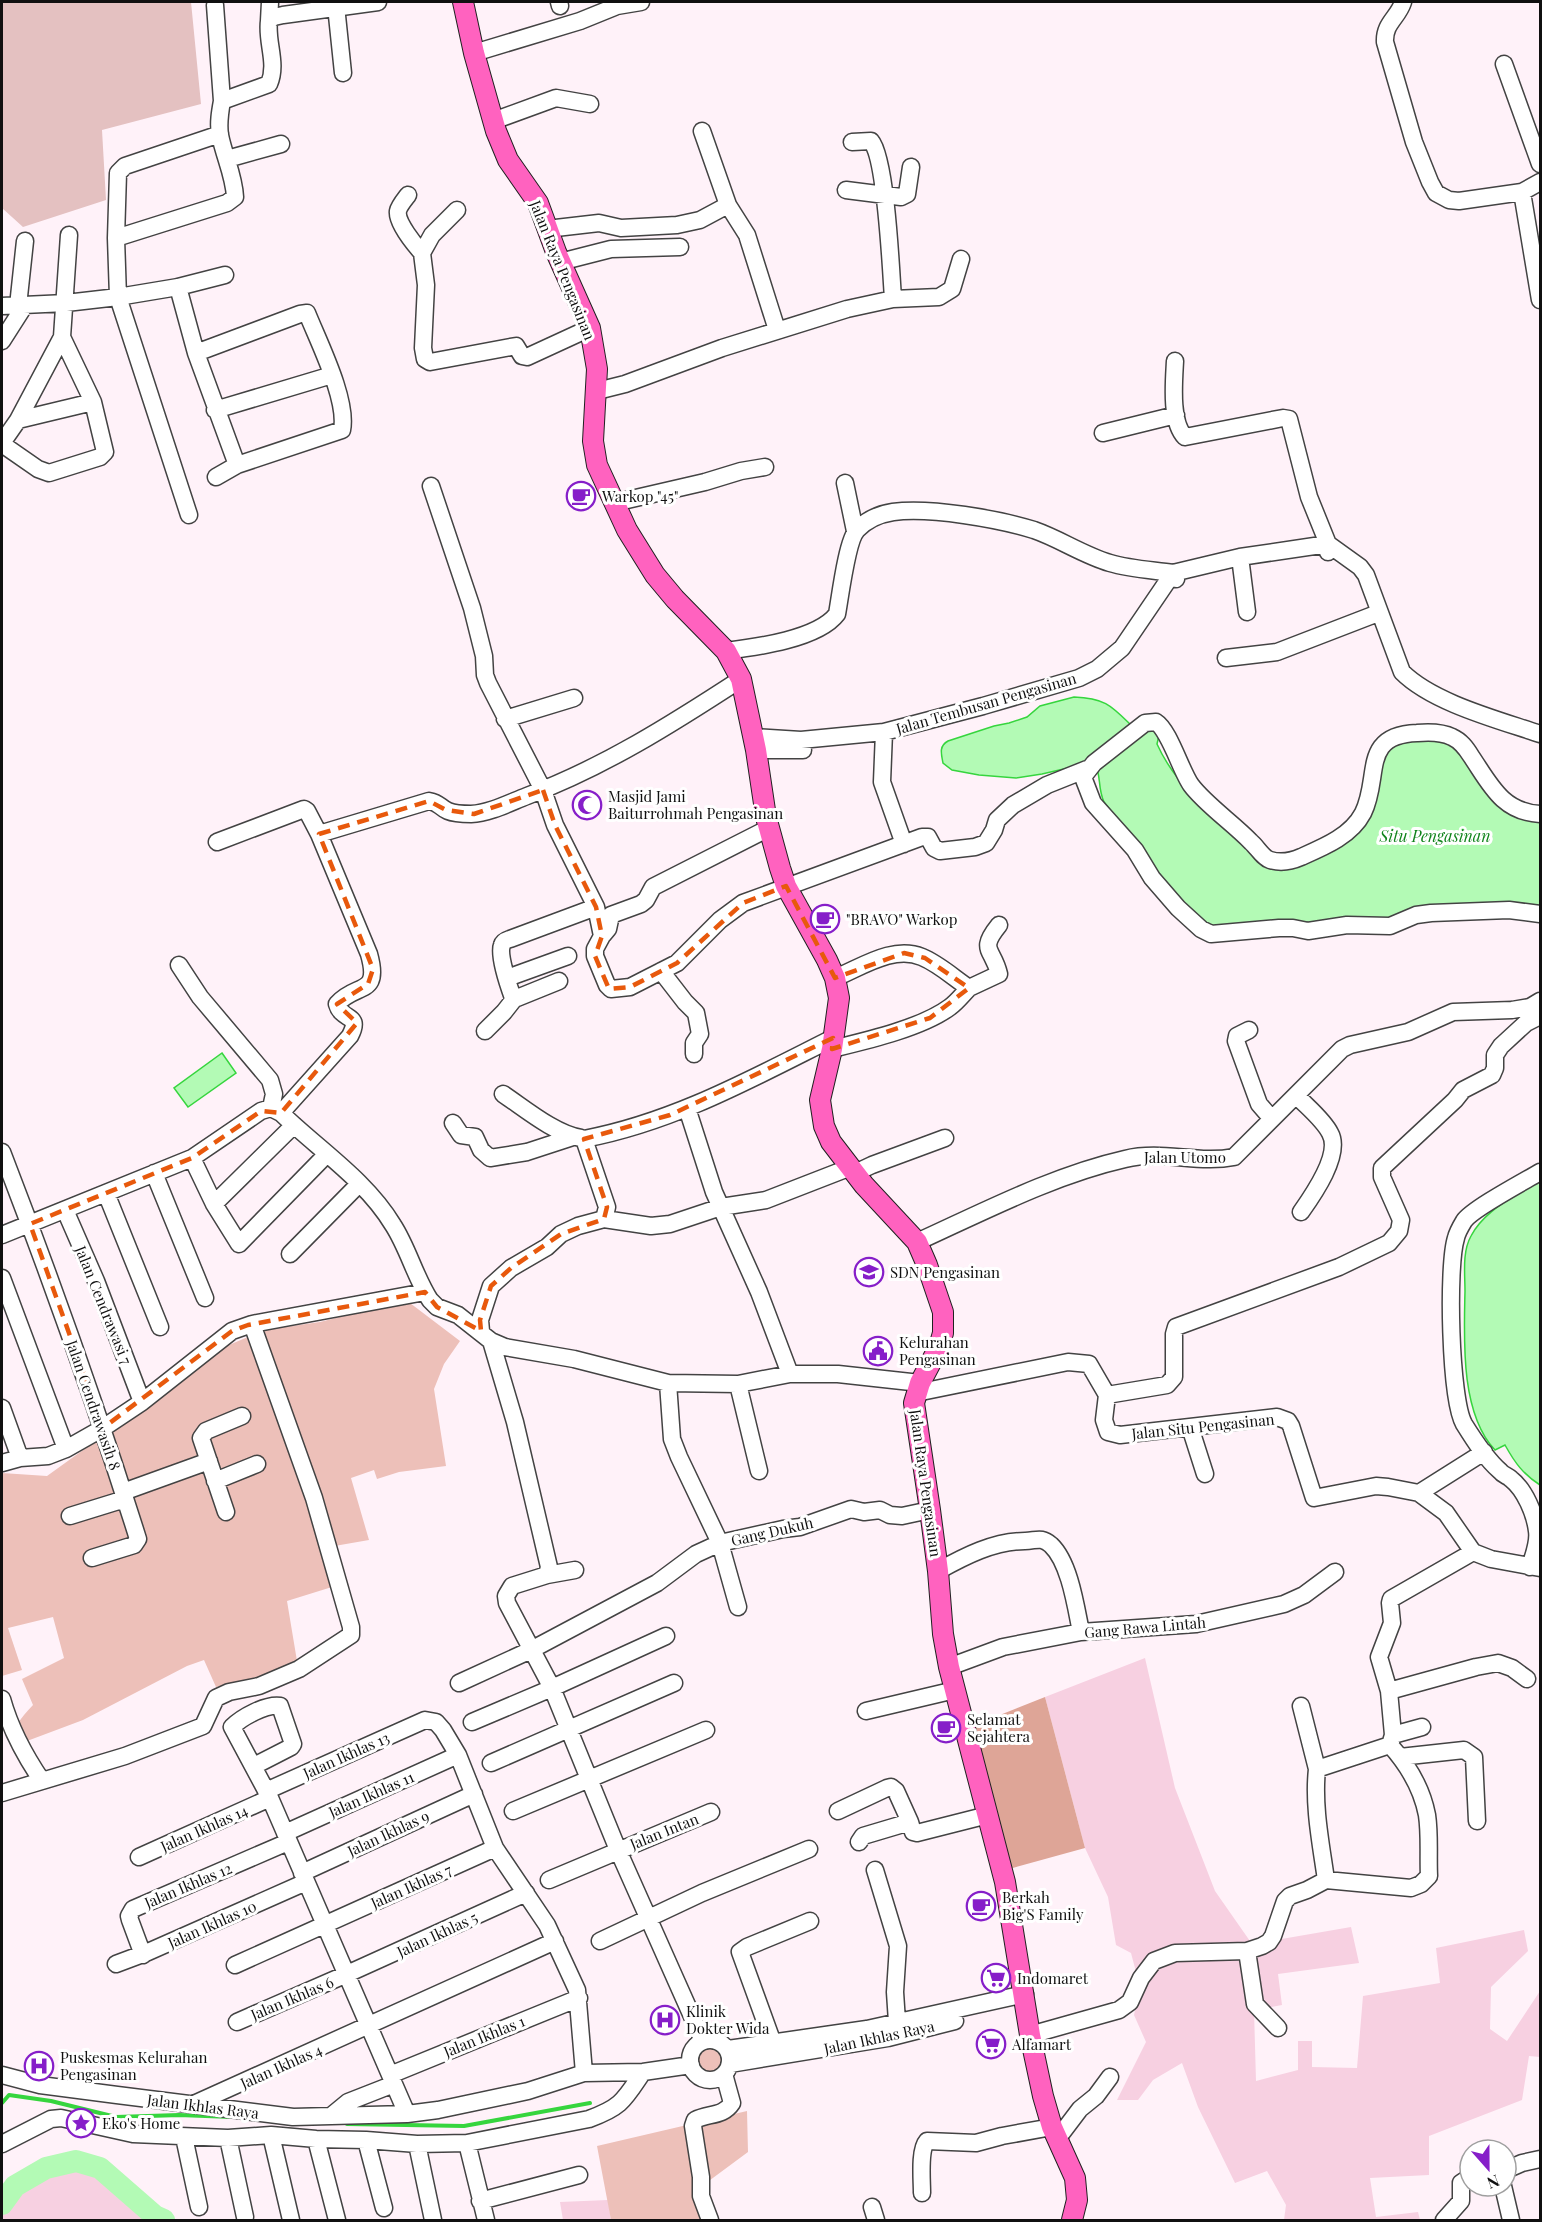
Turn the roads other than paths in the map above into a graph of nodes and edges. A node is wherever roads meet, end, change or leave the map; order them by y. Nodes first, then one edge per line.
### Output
1 (270, 2) edge
2 (378, 2) edge
3 (463, 2) edge
4 (641, 2) edge
5 (1403, 2) edge
6 (215, 5) dead end
7 (336, 6) junction
8 (270, 21) junction
9 (474, 53) junction
10 (1504, 64) dead end
11 (343, 73) dead end
12 (222, 101) junction
13 (590, 104) dead end
14 (493, 121) junction
15 (702, 131) dead end
16 (220, 134) junction
17 (852, 142) dead end
18 (281, 144) dead end
19 (227, 159) junction
20 (1540, 164) edge
21 (911, 167) dead end
22 (1540, 182) edge
23 (846, 190) dead end
24 (1522, 192) junction
25 (408, 195) dead end
26 (884, 196) junction
27 (728, 205) junction
28 (457, 210) dead end
29 (547, 229) junction
30 (69, 235) dead end
31 (116, 238) junction
32 (26, 240) dead end
33 (680, 248) dead end
34 (422, 253) junction
35 (961, 259) dead end
36 (560, 262) junction
37 (225, 274) dead end
38 (178, 287) junction
39 (118, 297) junction
40 (893, 299) junction
41 (1540, 300) edge
42 (66, 303) junction
43 (15, 306) edge
44 (590, 328) junction
45 (777, 330) junction
46 (62, 337) junction
47 (2, 340) edge
48 (196, 354) junction
49 (1175, 361) dead end
50 (332, 375) junction
51 (597, 391) junction
52 (93, 402) junction
53 (215, 410) junction
54 (1176, 415) junction
55 (18, 420) junction
56 (1103, 434) dead end
57 (2, 444) edge
58 (237, 465) junction
59 (765, 467) dead end
60 (216, 477) dead end
61 (845, 483) dead end
62 (431, 486) dead end
63 (614, 503) junction
64 (189, 515) dead end
65 (855, 531) junction
66 (1328, 548) junction
67 (1240, 561) junction
68 (1174, 576) junction
69 (1372, 604) junction
70 (1246, 612) dead end
71 (726, 651) junction
72 (1226, 658) dead end
73 (741, 679) junction
74 (1416, 691) junction
75 (574, 698) dead end
76 (505, 719) junction
77 (1540, 734) edge
78 (884, 737) junction
79 (754, 743) junction
80 (1540, 744) edge
81 (1090, 766) junction
82 (543, 790) junction
83 (1540, 814) edge
84 (769, 828) junction
85 (319, 834) junction
86 (217, 842) dead end
87 (904, 844) junction
88 (786, 886) junction
89 (596, 907) junction
90 (1540, 914) edge
91 (999, 925) dead end
92 (602, 936) junction
93 (567, 956) dead end
94 (179, 965) dead end
95 (661, 971) junction
96 (507, 978) junction
97 (835, 978) junction
98 (559, 981) dead end
99 (969, 988) junction
100 (515, 998) junction
101 (1540, 1006) edge
102 (1249, 1030) dead end
103 (485, 1031) dead end
104 (832, 1043) junction
105 (694, 1054) dead end
106 (502, 1094) dead end
107 (1296, 1095) junction
108 (687, 1108) junction
109 (282, 1116) junction
110 (1272, 1119) junction
111 (453, 1123) dead end
112 (579, 1138) junction
113 (945, 1138) dead end
114 (2, 1152) edge
115 (327, 1154) junction
116 (192, 1158) junction
117 (853, 1170) junction
118 (1540, 1172) edge
119 (154, 1173) junction
120 (359, 1184) junction
121 (106, 1193) junction
122 (214, 1204) junction
123 (721, 1207) junction
124 (65, 1210) junction
125 (1301, 1212) dead end
126 (604, 1219) junction
127 (30, 1224) junction
128 (2, 1235) edge
129 (916, 1242) junction
130 (290, 1254) dead end
131 (2, 1278) edge
132 (425, 1292) junction
133 (205, 1298) dead end
134 (252, 1324) junction
135 (160, 1327) dead end
136 (483, 1333) junction
137 (790, 1374) junction
138 (668, 1383) junction
139 (738, 1384) junction
140 (918, 1388) junction
141 (1107, 1395) junction
142 (142, 1401) junction
143 (2, 1408) edge
144 (242, 1416) dead end
145 (1190, 1427) junction
146 (103, 1428) junction
147 (66, 1449) junction
148 (1484, 1452) junction
149 (20, 1458) junction
150 (209, 1461) junction
151 (2, 1463) edge
152 (257, 1464) dead end
153 (759, 1471) dead end
154 (1204, 1474) dead end
155 (215, 1481) junction
156 (1419, 1493) junction
157 (124, 1496) junction
158 (930, 1510) junction
159 (226, 1512) dead end
160 (70, 1516) dead end
161 (720, 1543) junction
162 (1473, 1552) junction
163 (92, 1558) dead end
164 (1535, 1567) edge
165 (575, 1570) dead end
166 (938, 1571) junction
167 (1335, 1572) dead end
168 (548, 1575) junction
169 (738, 1607) dead end
170 (1081, 1632) junction
171 (666, 1636) dead end
172 (531, 1650) junction
173 (949, 1668) junction
174 (1527, 1678) dead end
175 (459, 1683) dead end
176 (674, 1683) dead end
177 (552, 1688) junction
178 (955, 1690) junction
179 (1389, 1691) junction
180 (2, 1700) edge
181 (1301, 1706) dead end
182 (866, 1711) dead end
183 (472, 1722) dead end
184 (1422, 1727) dead end
185 (568, 1728) junction
186 (706, 1730) dead end
187 (1394, 1745) junction
188 (458, 1755) junction
189 (491, 1763) dead end
190 (254, 1766) dead end
191 (1317, 1769) junction
192 (588, 1779) junction
193 (42, 1781) junction
194 (2, 1793) edge
195 (474, 1794) junction
196 (268, 1795) junction
197 (513, 1811) dead end
198 (838, 1811) dead end
199 (711, 1812) dead end
200 (988, 1815) junction
201 (1477, 1821) dead end
202 (910, 1822) junction
203 (286, 1837) junction
204 (859, 1842) dead end
205 (495, 1848) junction
206 (809, 1849) dead end
207 (618, 1850) junction
208 (139, 1857) dead end
209 (875, 1870) dead end
210 (304, 1877) junction
211 (549, 1880) dead end
212 (1326, 1880) junction
213 (526, 1893) junction
214 (649, 1918) junction
215 (810, 1922) dead end
216 (326, 1924) junction
217 (555, 1941) junction
218 (600, 1941) dead end
219 (1247, 1951) junction
220 (143, 1954) junction
221 (116, 1964) dead end
222 (235, 1965) dead end
223 (347, 1974) junction
224 (579, 1998) junction
225 (1026, 2000) junction
226 (237, 2022) dead end
227 (897, 2022) junction
228 (369, 2026) junction
229 (1278, 2028) dead end
230 (1030, 2035) junction
231 (703, 2041) junction
232 (773, 2043) junction
233 (727, 2062) junction
234 (691, 2065) junction
235 (643, 2072) junction
236 (584, 2073) junction
237 (2, 2075) edge
238 (1110, 2077) dead end
239 (392, 2079) junction
240 (193, 2105) junction
241 (407, 2114) junction
242 (331, 2116) junction
243 (1055, 2132) junction
244 (271, 2135) junction
245 (184, 2137) junction
246 (228, 2138) junction
247 (316, 2139) junction
248 (366, 2140) junction
249 (467, 2143) junction
250 (2, 2144) edge
251 (417, 2144) junction
252 (1540, 2159) edge
253 (1518, 2165) edge
254 (579, 2175) dead end
255 (921, 2193) dead end
256 (1461, 2198) edge
257 (1506, 2198) edge
258 (480, 2201) junction
259 (199, 2207) dead end
260 (384, 2208) dead end
261 (245, 2217) dead end
262 (291, 2220) edge
263 (337, 2220) edge
264 (433, 2220) edge
265 (486, 2220) edge
266 (710, 2220) edge
267 (1072, 2220) edge
268 (1444, 2220) edge
269 (1511, 2220) edge

1 - 8 street
2 - 7 street
3 - 9 main road, Jalan Raya Pengasinan
4 - 9 street
5 - 24 street
6 - 12 street
7 - 8 street
7 - 11 street
8 - 12 street
9 - 14 main road, Jalan Raya Pengasinan
10 - 20 street
12 - 16 street
13 - 14 street
14 - 29 main road, Jalan Raya Pengasinan
15 - 27 street
16 - 19 street
16 - 31 street
17 - 26 street
18 - 19 street
19 - 31 street
21 - 26 street
22 - 24 street
23 - 26 street
24 - 41 street
25 - 34 street
26 - 40 street
27 - 29 street
27 - 45 street
28 - 34 street
29 - 36 main road, Jalan Raya Pengasinan
30 - 42 street
31 - 39 street
32 - 43 street
33 - 36 street
34 - 44 street
35 - 40 street
36 - 44 main road, Jalan Raya Pengasinan
37 - 38 street
38 - 39 street
38 - 48 street
39 - 42 street
39 - 64 street
40 - 45 street
42 - 43 street
42 - 46 street
43 - 47 street
44 - 51 main road, Jalan Raya Pengasinan
45 - 51 street
46 - 52 street
46 - 55 street
48 - 50 street
48 - 53 street
49 - 54 street
50 - 53 street
50 - 58 street
51 - 63 main road, Jalan Raya Pengasinan
52 - 55 street
52 - 57 street
53 - 58 street
54 - 56 street
54 - 66 street
55 - 57 street
58 - 60 street
59 - 63 street
61 - 65 street
62 - 76 street
63 - 71 main road, Jalan Raya Pengasinan
65 - 68 street
65 - 71 street
66 - 67 street
66 - 69 street
67 - 68 street
67 - 70 street
68 - 78 street, Jalan Tembusan Pengasinan
69 - 72 street
69 - 74 street
71 - 73 main road, Jalan Raya Pengasinan
73 - 79 main road, Jalan Raya Pengasinan
73 - 82 street
74 - 77 street
74 - 80 street
75 - 76 street
76 - 82 street
78 - 79 street, Jalan Tembusan Pengasinan
78 - 87 street
79 - 84 main road, Jalan Raya Pengasinan
81 - 83 street
81 - 87 street
81 - 90 street
82 - 85 street
82 - 89 street
84 - 88 main road, Jalan Raya Pengasinan
84 - 92 street
85 - 86 street
85 - 109 street
87 - 88 street
88 - 95 street
88 - 97 main road, Jalan Raya Pengasinan
89 - 92 street
89 - 96 street
91 - 99 street
92 - 95 street
93 - 96 street
94 - 109 street
95 - 105 street
96 - 100 street
97 - 99 street
97 - 104 main road, Jalan Raya Pengasinan
98 - 100 street
99 - 104 street
100 - 103 street
101 - 107 street, Jalan Utomo
101 - 141 street
102 - 110 street
104 - 108 street
104 - 117 main road, Jalan Raya Pengasinan
106 - 112 street
107 - 110 street, Jalan Utomo
107 - 125 street
108 - 112 street
108 - 123 street
109 - 115 street
109 - 116 street
109 - 122 street
110 - 129 street, Jalan Utomo
111 - 112 street
112 - 126 street
113 - 117 street
114 - 127 street, Jalan Cendrawasih 8
115 - 120 street
115 - 122 street
116 - 119 street
116 - 122 street
117 - 123 street
117 - 129 main road, Jalan Raya Pengasinan
118 - 148 street
119 - 121 street
119 - 133 street
120 - 130 street
120 - 132 street
121 - 124 street
121 - 135 street
123 - 126 street
123 - 137 street
124 - 127 street
124 - 142 street, Jalan Cendrawasi 7
126 - 136 street
127 - 128 street
127 - 146 street, Jalan Cendrawasih 8
129 - 140 main road, Jalan Raya Pengasinan
131 - 147 street
132 - 134 street
132 - 136 street
134 - 142 street
134 - 193 street
136 - 138 street
136 - 168 street
137 - 139 street
137 - 140 street
138 - 139 street
138 - 161 street
139 - 153 street
140 - 141 street
140 - 158 main road, Jalan Raya Pengasinan
141 - 145 street, Jalan Situ Pengasinan
142 - 146 street
143 - 149 street
144 - 150 street
145 - 154 street
145 - 156 street, Jalan Situ Pengasinan
146 - 147 street
146 - 157 street, Jalan Cendrawasih 8
147 - 149 street
148 - 156 street
148 - 164 street
149 - 151 street
150 - 155 street
150 - 157 street
152 - 155 street
155 - 159 street
156 - 162 street
157 - 160 street
157 - 163 street, Jalan Cendrawasih 8
158 - 161 street, Gang Dukuh
158 - 166 main road, Jalan Raya Pengasinan
161 - 169 street
161 - 172 street, Gang Dukuh
162 - 164 street
162 - 179 street
165 - 168 street
166 - 170 street
166 - 173 main road, Jalan Raya Pengasinan
167 - 170 street, Gang Rawa Lintah
168 - 172 street
170 - 173 street, Gang Rawa Lintah
171 - 177 street
172 - 175 street, Gang Dukuh
172 - 177 street
173 - 178 main road, Jalan Raya Pengasinan
174 - 179 street
176 - 185 street
177 - 183 street
177 - 185 street
178 - 182 street
178 - 200 main road, Jalan Raya Pengasinan
179 - 187 street
180 - 193 street
181 - 191 street
184 - 187 street
185 - 189 street
185 - 192 street
186 - 192 street
187 - 191 street
187 - 201 street
187 - 212 street
188 - 195 street
188 - 196 street, Jalan Ikhlas 13
188 - 203 street, Jalan Ikhlas 11
190 - 196 street
191 - 212 street
192 - 197 street
192 - 207 street
193 - 194 street
195 - 205 street
195 - 210 street, Jalan Ikhlas 9
196 - 203 street
196 - 208 street, Jalan Ikhlas 14
198 - 202 street
199 - 207 street, Jalan Intan
200 - 202 street
200 - 225 main road, Jalan Raya Pengasinan
202 - 204 street
203 - 210 street
203 - 220 street, Jalan Ikhlas 12
205 - 213 street
205 - 216 street, Jalan Ikhlas 7
206 - 214 street
207 - 211 street, Jalan Intan
207 - 214 street
209 - 227 street
210 - 216 street
210 - 220 street, Jalan Ikhlas 10
212 - 219 street
213 - 217 street
213 - 223 street, Jalan Ikhlas 5
214 - 218 street
214 - 231 street
215 - 232 street
216 - 222 street, Jalan Ikhlas 7
216 - 223 street
217 - 224 street
217 - 228 street, Jalan Ikhlas 4
219 - 229 street
219 - 230 street
220 - 221 street, Jalan Ikhlas 10
223 - 226 street, Jalan Ikhlas 6
223 - 228 street
224 - 236 street
224 - 239 street, Jalan Ikhlas 1
225 - 227 street
225 - 230 main road, Jalan Raya Pengasinan
225 - 233 street, Jalan Ikhlas Raya
227 - 232 street
228 - 239 street
228 - 240 street, Jalan Ikhlas 4
230 - 243 main road, Jalan Raya Pengasinan
231 - 233 street, Jalan Ikhlas Raya
231 - 234 street
232 - 233 street
233 - 234 street, Jalan Ikhlas Raya
233 - 266 street
234 - 235 street, Jalan Ikhlas Raya
235 - 236 street, Jalan Ikhlas Raya
235 - 249 street
236 - 241 street, Jalan Ikhlas Raya
237 - 240 street, Jalan Ikhlas Raya
238 - 243 street
239 - 241 street
239 - 242 street, Jalan Ikhlas 1
240 - 242 street, Jalan Ikhlas Raya
241 - 242 street, Jalan Ikhlas Raya
243 - 255 street
243 - 267 main road, Jalan Raya Pengasinan
244 - 246 street
244 - 247 street
244 - 262 street
245 - 246 street
245 - 250 street
245 - 259 street
246 - 261 street
247 - 248 street
247 - 263 street
248 - 251 street
248 - 260 street
249 - 251 street
249 - 258 street
251 - 264 street
252 - 253 street
254 - 258 street
256 - 268 street
257 - 269 street
258 - 265 street

